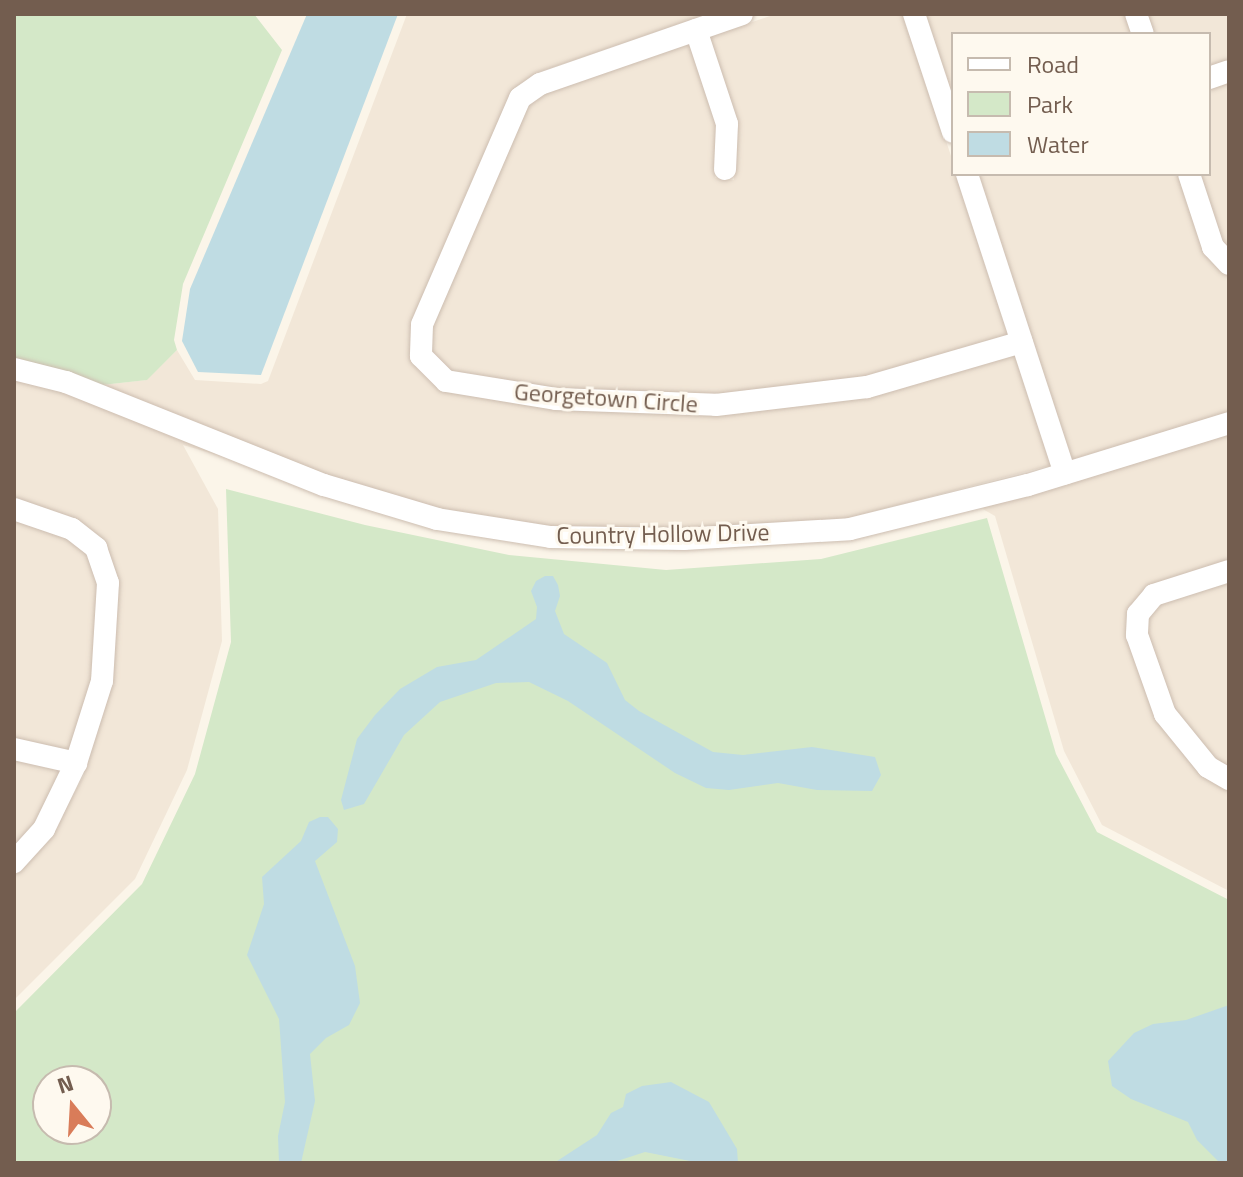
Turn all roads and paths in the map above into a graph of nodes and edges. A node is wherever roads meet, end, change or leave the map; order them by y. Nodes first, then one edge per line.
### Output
1 (742, 14) edge
2 (914, 14) edge
3 (696, 30) junction
4 (951, 126) edge
5 (725, 169) dead end
6 (968, 176) edge
7 (1190, 176) edge
8 (1229, 264) edge
9 (1022, 342) junction
10 (14, 369) edge
11 (1229, 423) edge
12 (1065, 473) junction
13 (14, 509) edge
14 (1229, 571) edge
15 (14, 749) edge
16 (76, 763) junction
17 (1229, 779) edge
18 (14, 862) edge

1 - 3 street, Georgetown Circle
2 - 4 street
3 - 5 street
3 - 9 street, Georgetown Circle
6 - 9 street
7 - 8 street
9 - 12 street
10 - 12 street, Country Hollow Drive
11 - 12 street, Country Hollow Drive
13 - 16 street
14 - 17 street
15 - 16 street
16 - 18 street

